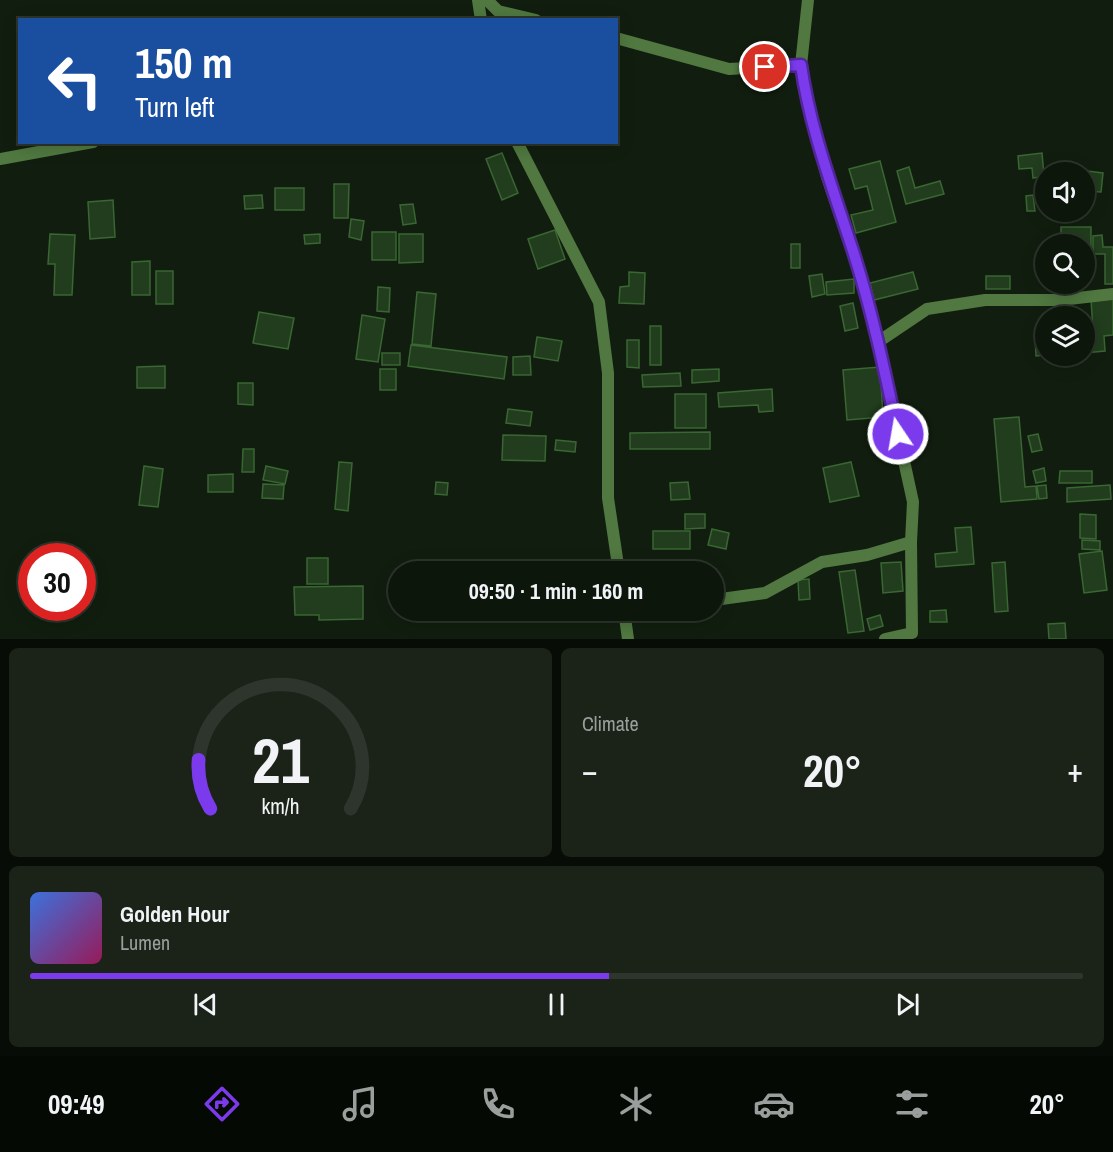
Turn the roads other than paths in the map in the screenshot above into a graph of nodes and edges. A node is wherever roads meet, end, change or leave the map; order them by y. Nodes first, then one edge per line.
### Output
1 (478, 0) edge
2 (487, 0) edge
3 (808, 0) edge
4 (481, 18) edge
5 (528, 18) edge
6 (618, 39) edge
7 (801, 65) junction
8 (82, 144) edge
9 (518, 144) edge
10 (0, 159) edge
11 (1113, 294) edge
12 (878, 342) junction
13 (911, 542) junction
14 (617, 561) edge
15 (724, 599) edge
16 (626, 621) edge
17 (628, 639) edge
18 (885, 639) edge

1 - 4 street
2 - 5 street
3 - 7 street
6 - 7 street
7 - 12 street
8 - 10 street
9 - 14 street
11 - 12 street
12 - 13 street
13 - 15 street
13 - 18 street
16 - 17 street

